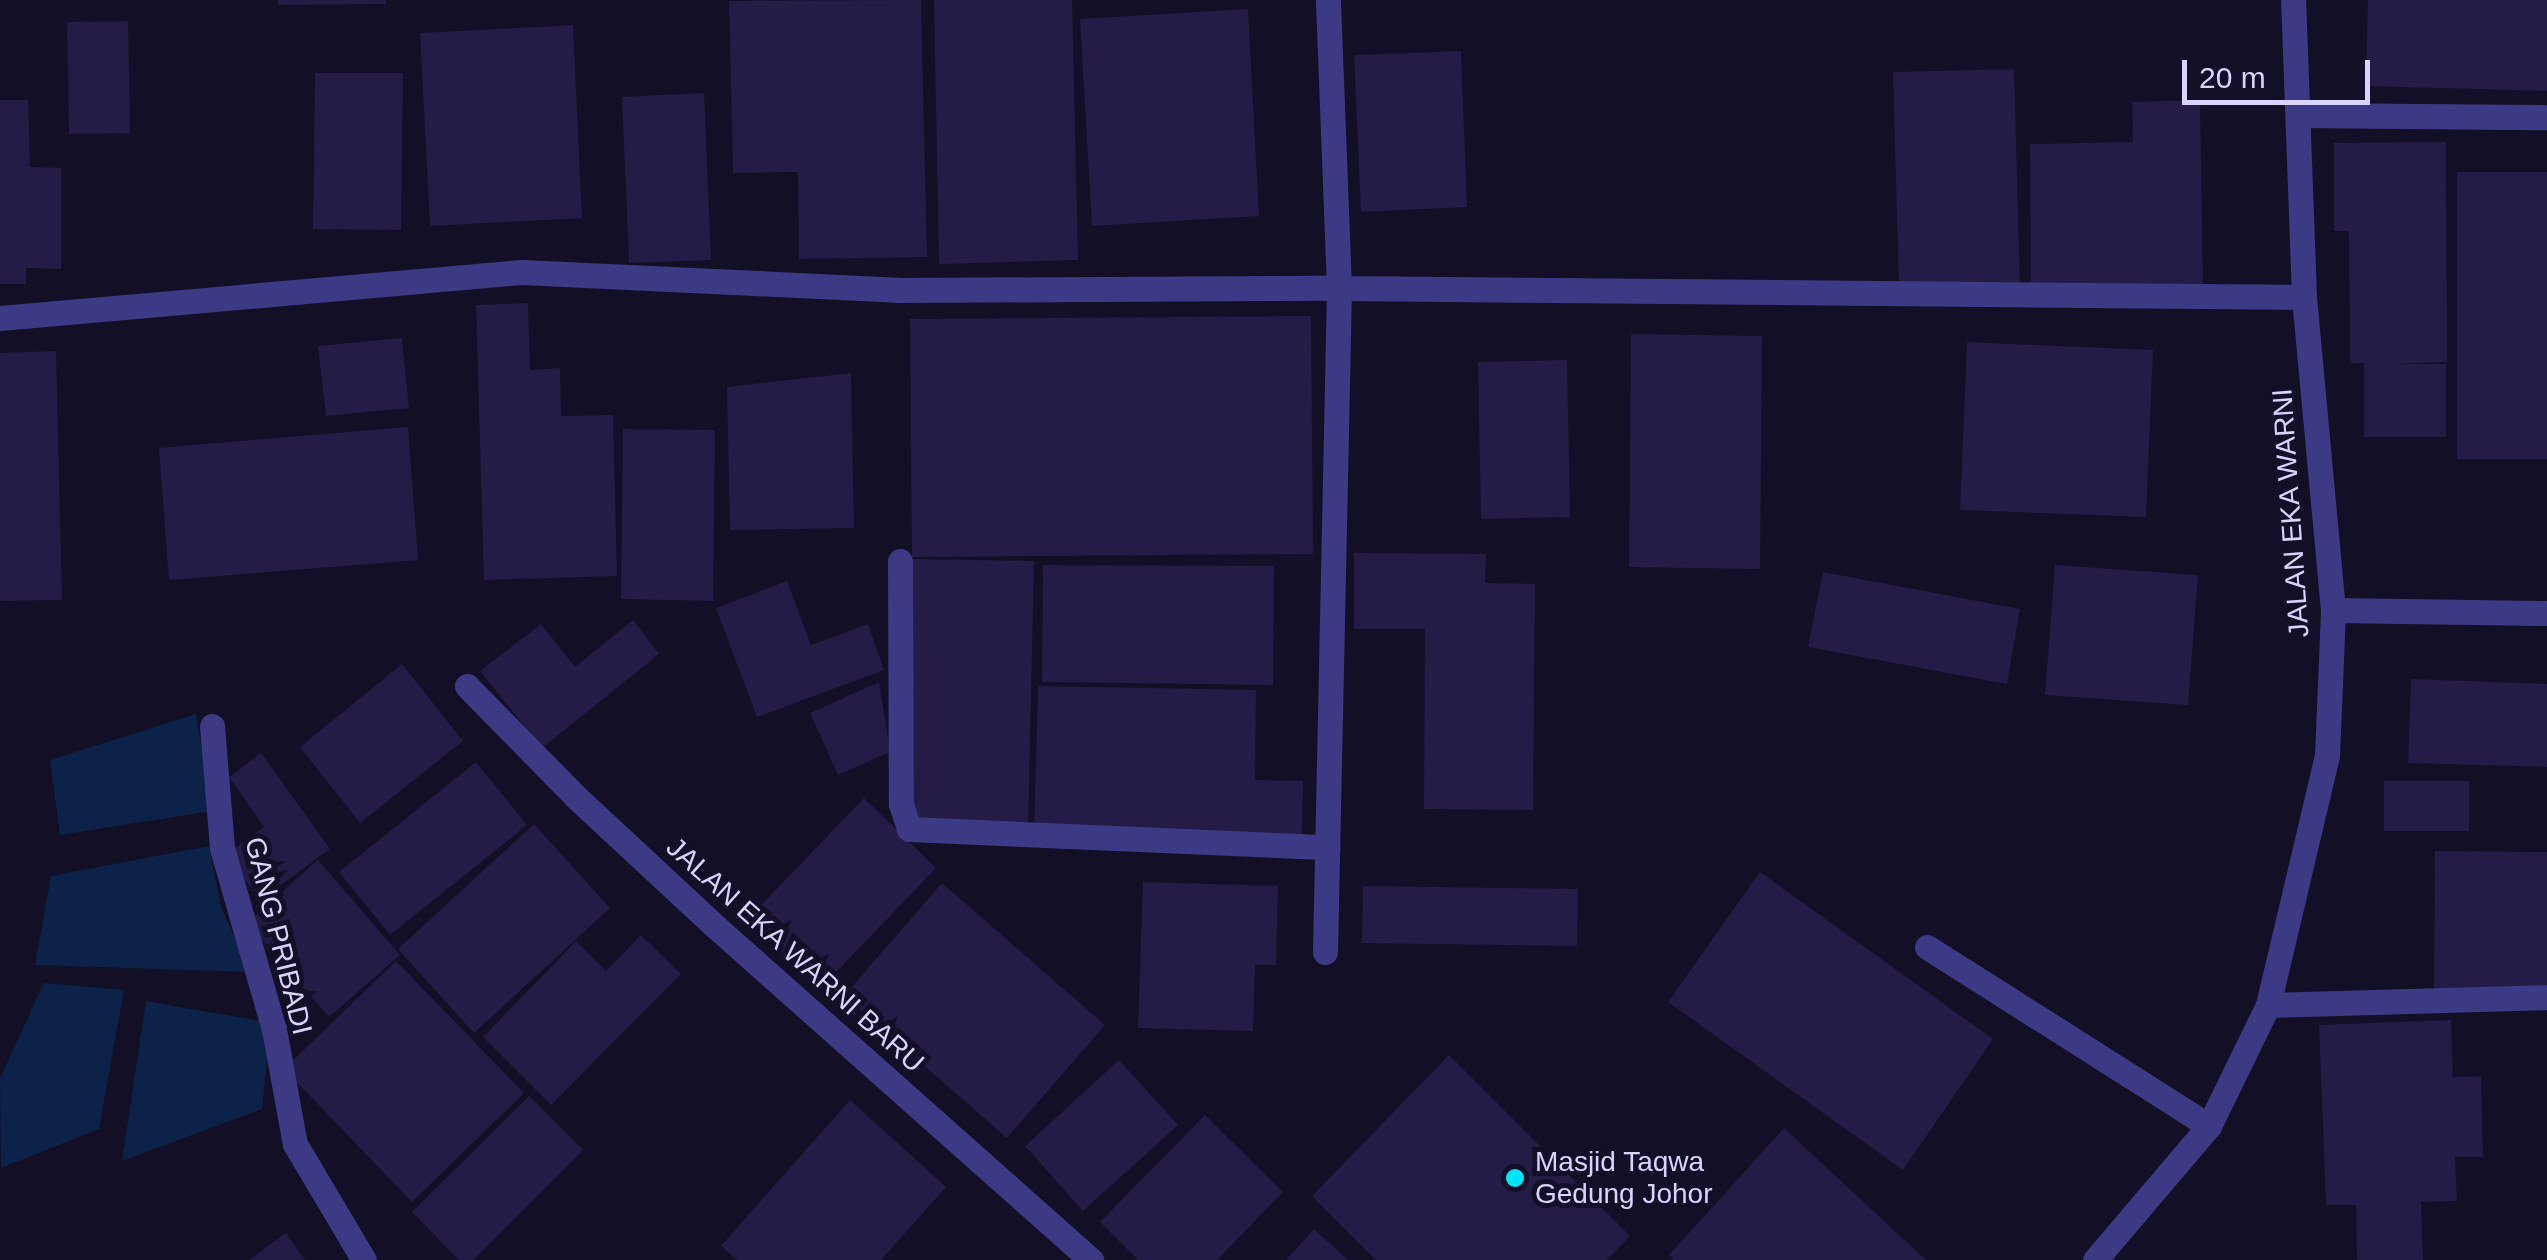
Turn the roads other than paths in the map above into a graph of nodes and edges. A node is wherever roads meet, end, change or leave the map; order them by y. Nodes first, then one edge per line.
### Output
1 (1328, 0) edge
2 (2293, 0) edge
3 (2298, 115) junction
4 (2547, 118) edge
5 (1340, 288) junction
6 (2304, 297) junction
7 (0, 318) edge
8 (900, 561) dead end
9 (2333, 610) junction
10 (2547, 613) edge
11 (467, 686) dead end
12 (212, 726) dead end
13 (1328, 847) junction
14 (1926, 947) dead end
15 (1325, 952) dead end
16 (2547, 997) edge
17 (2268, 1005) junction
18 (2209, 1126) junction
19 (364, 1260) edge
20 (1091, 1260) edge
21 (2095, 1260) edge

1 - 5 street
2 - 3 street, JALAN EKA WARNI
3 - 4 street
3 - 6 street, JALAN EKA WARNI
5 - 6 street
5 - 7 street
5 - 13 street
6 - 9 street, JALAN EKA WARNI
8 - 13 street
9 - 10 street
9 - 17 street, JALAN EKA WARNI
11 - 20 street, JALAN EKA WARNI BARU
12 - 19 street, GANG PRIBADI
13 - 15 street
14 - 18 street
16 - 17 street
17 - 18 street, JALAN EKA WARNI
18 - 21 street, JALAN EKA WARNI

